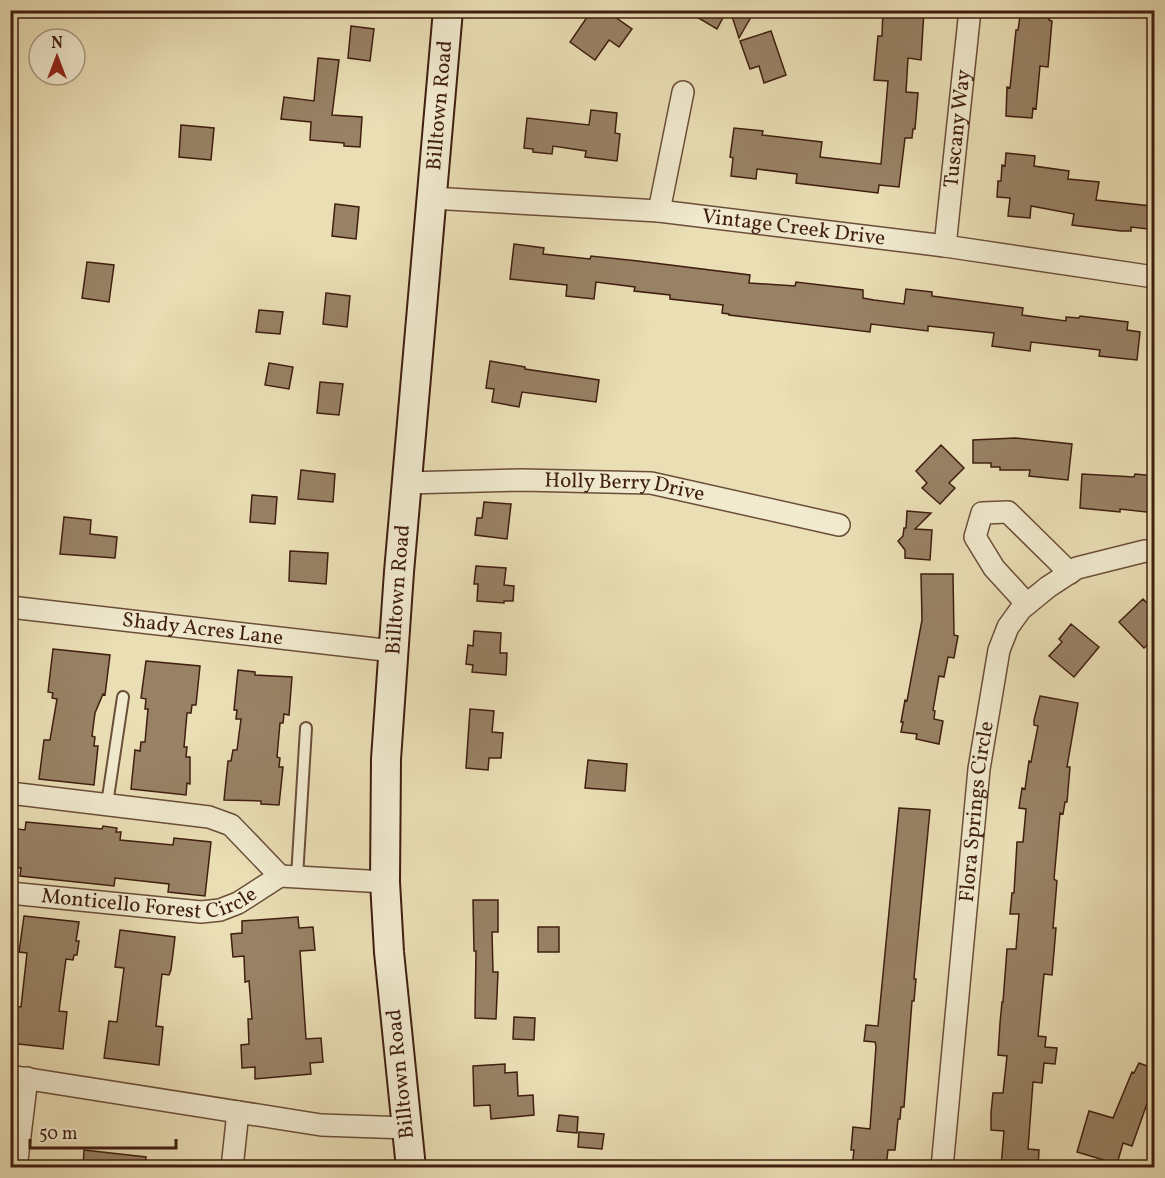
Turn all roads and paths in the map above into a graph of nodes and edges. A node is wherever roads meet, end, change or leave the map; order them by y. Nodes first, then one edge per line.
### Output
1 (448, 10) edge
2 (969, 10) edge
3 (683, 92) dead end
4 (431, 198) junction
5 (659, 211) junction
6 (945, 246) junction
7 (1155, 277) edge
8 (406, 483) junction
9 (839, 525) dead end
10 (1155, 552) edge
11 (1070, 573) junction
12 (1027, 604) junction
13 (10, 607) edge
14 (393, 651) junction
15 (123, 696) dead end
16 (306, 728) dead end
17 (10, 793) edge
18 (107, 804) junction
19 (288, 877) junction
20 (385, 882) junction
21 (10, 893) edge
22 (19, 1077) edge
23 (238, 1112) junction
24 (406, 1128) junction
25 (16, 1167) edge
26 (232, 1167) edge
27 (411, 1167) edge
28 (942, 1167) edge

1 - 4 main road, Billtown Road
2 - 6 street, Tuscany Way
3 - 5 street
4 - 5 street, Vintage Creek Drive
4 - 8 main road, Billtown Road
5 - 6 street, Vintage Creek Drive
6 - 7 street, Vintage Creek Drive
8 - 9 street, Holly Berry Drive
8 - 14 main road, Billtown Road
10 - 11 street, Flora Springs Circle
11 - 12 street, Flora Springs Circle
11 - 12 street
12 - 28 street, Flora Springs Circle
13 - 14 street, Shady Acres Lane
14 - 20 main road, Billtown Road
15 - 18 lane
16 - 19 lane
17 - 18 street, Monticello Forest Circle
18 - 19 street, Monticello Forest Circle
19 - 20 street
19 - 21 street, Monticello Forest Circle
20 - 24 main road, Billtown Road
22 - 23 street
22 - 25 street
23 - 24 street
23 - 26 street
24 - 27 main road, Billtown Road

